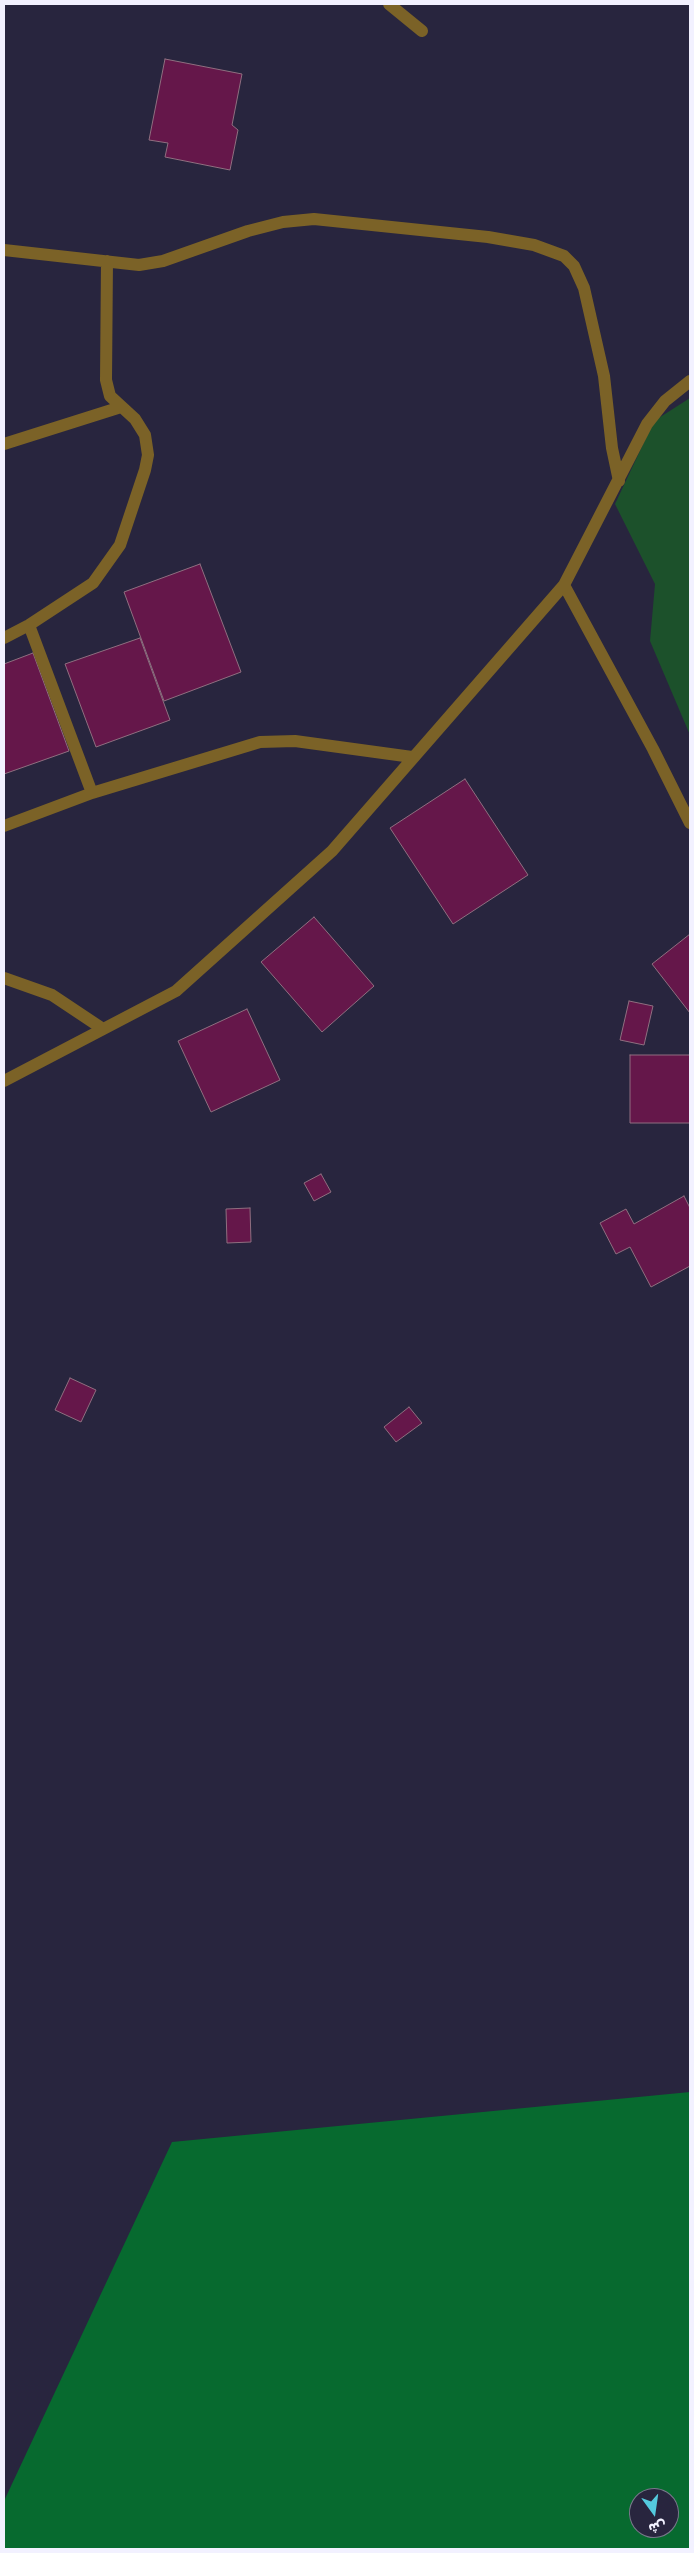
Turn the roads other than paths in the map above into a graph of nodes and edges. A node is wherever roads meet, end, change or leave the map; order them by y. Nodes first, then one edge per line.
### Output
1 (389, 4) edge
2 (422, 31) dead end
3 (4, 250) edge
4 (107, 261) junction
5 (690, 381) edge
6 (121, 407) junction
7 (4, 444) edge
8 (619, 480) junction
9 (564, 585) junction
10 (29, 624) junction
11 (4, 638) edge
12 (412, 757) junction
13 (92, 793) junction
14 (690, 823) edge
15 (4, 826) edge
16 (4, 978) edge
17 (103, 1030) junction
18 (4, 1081) edge

1 - 2 street
3 - 4 street
4 - 6 street
4 - 8 street
5 - 8 street
6 - 7 street
6 - 10 street
8 - 9 street
9 - 12 street
9 - 14 street
10 - 11 street
10 - 13 street
12 - 13 street
12 - 17 street
13 - 15 street
16 - 17 street
17 - 18 street

